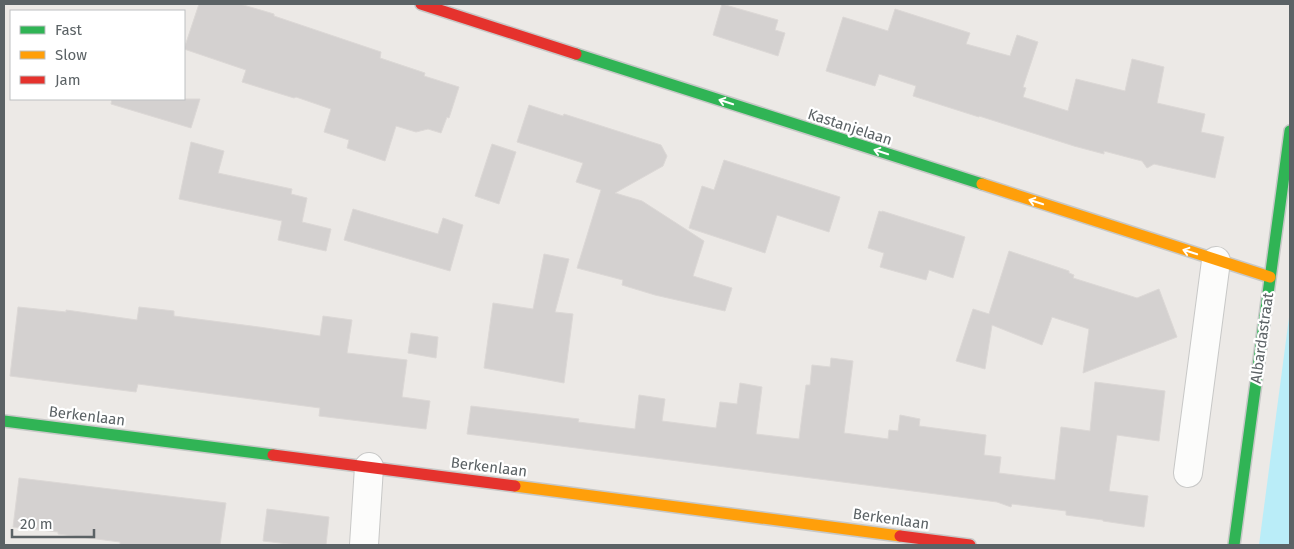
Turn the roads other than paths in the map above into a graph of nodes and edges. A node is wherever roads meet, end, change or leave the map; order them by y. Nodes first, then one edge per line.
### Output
1 (421, 4) edge
2 (1290, 131) edge
3 (1216, 261) junction
4 (1270, 277) junction
5 (4, 421) edge
6 (369, 467) junction
7 (1188, 474) dead end
8 (364, 545) edge
9 (970, 545) edge
10 (1234, 545) edge

3 -> 1 street, Kastanjelaan
2 - 4 street, Albardastraat
3 - 4 street, Kastanjelaan
3 - 7 street
4 - 10 street, Albardastraat
5 - 6 street, Berkenlaan
6 - 8 street
6 - 9 street, Berkenlaan

